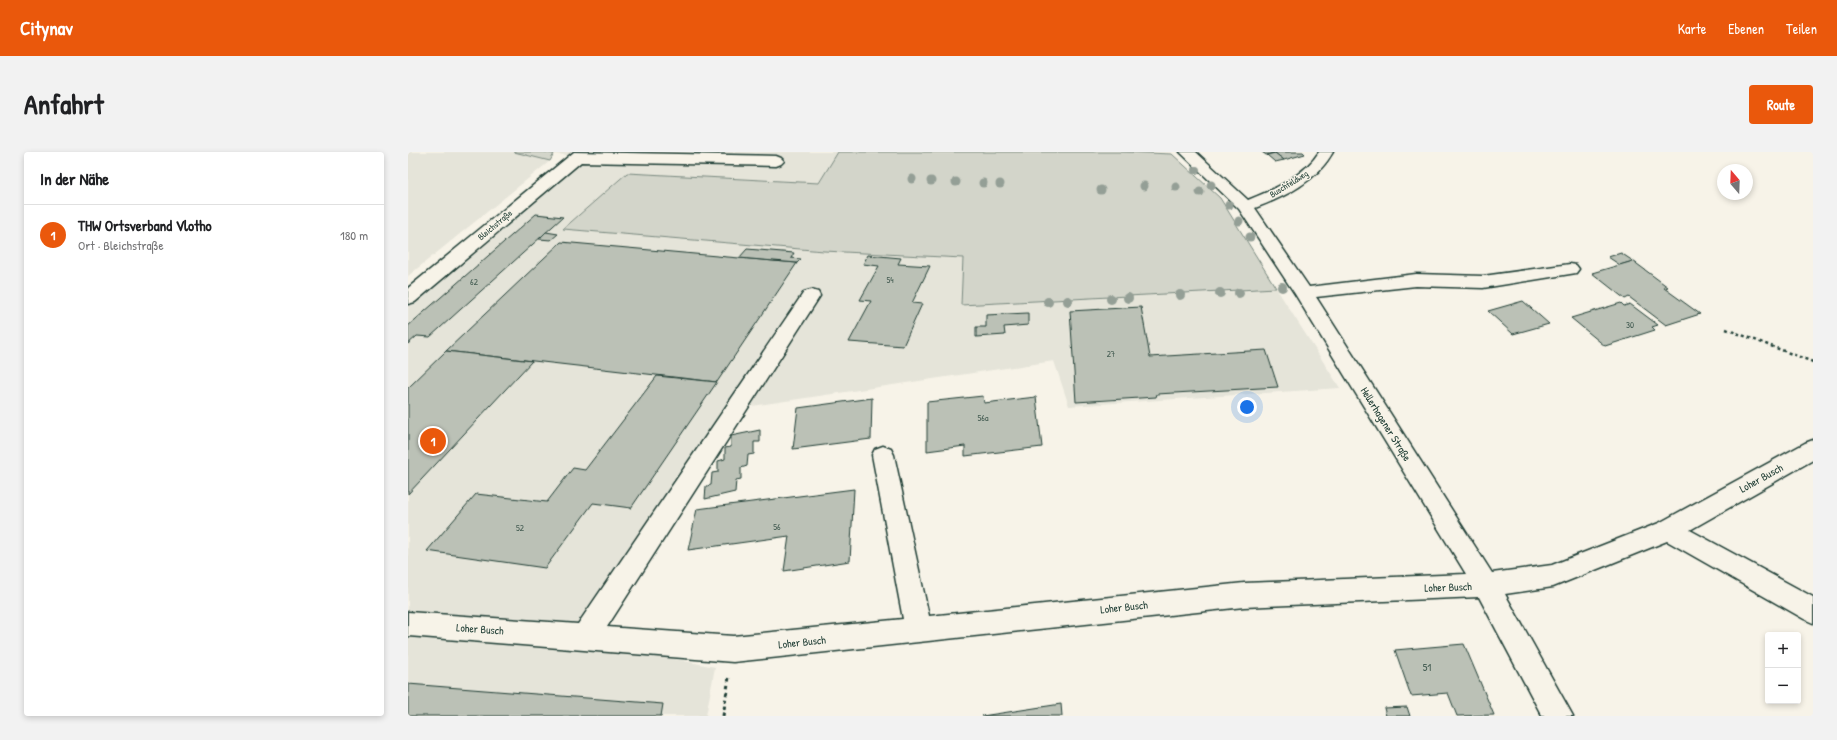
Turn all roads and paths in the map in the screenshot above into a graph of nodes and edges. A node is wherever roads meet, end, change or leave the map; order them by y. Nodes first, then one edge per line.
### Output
1 (1187, 152) edge
2 (1326, 152) edge
3 (579, 155) edge
4 (776, 162) dead end
5 (1244, 206) junction
6 (1570, 269) dead end
7 (412, 290) edge
8 (1304, 293) junction
9 (811, 296) dead end
10 (1726, 329) dead end
11 (1813, 362) edge
12 (1813, 450) edge
13 (884, 455) dead end
14 (1668, 530) junction
15 (1486, 586) junction
16 (1813, 610) edge
17 (408, 624) edge
18 (919, 630) junction
19 (584, 638) junction
20 (733, 650) junction
21 (723, 716) edge
22 (1558, 716) edge

1 - 5 street, Hellerhagener Straße
2 - 5 street, Buschfeldweg
3 - 4 street
3 - 7 street, Bleichstraße
5 - 8 street, Hellerhagener Straße
6 - 8 street
8 - 15 street, Hellerhagener Straße
9 - 19 street
10 - 11 path
12 - 14 street, Loher Busch
13 - 18 street
14 - 15 street, Loher Busch
14 - 16 street
15 - 18 street, Loher Busch
15 - 22 street, Hellerhagener Straße
17 - 19 street, Loher Busch
18 - 20 street, Loher Busch
19 - 20 street, Loher Busch
20 - 21 path

